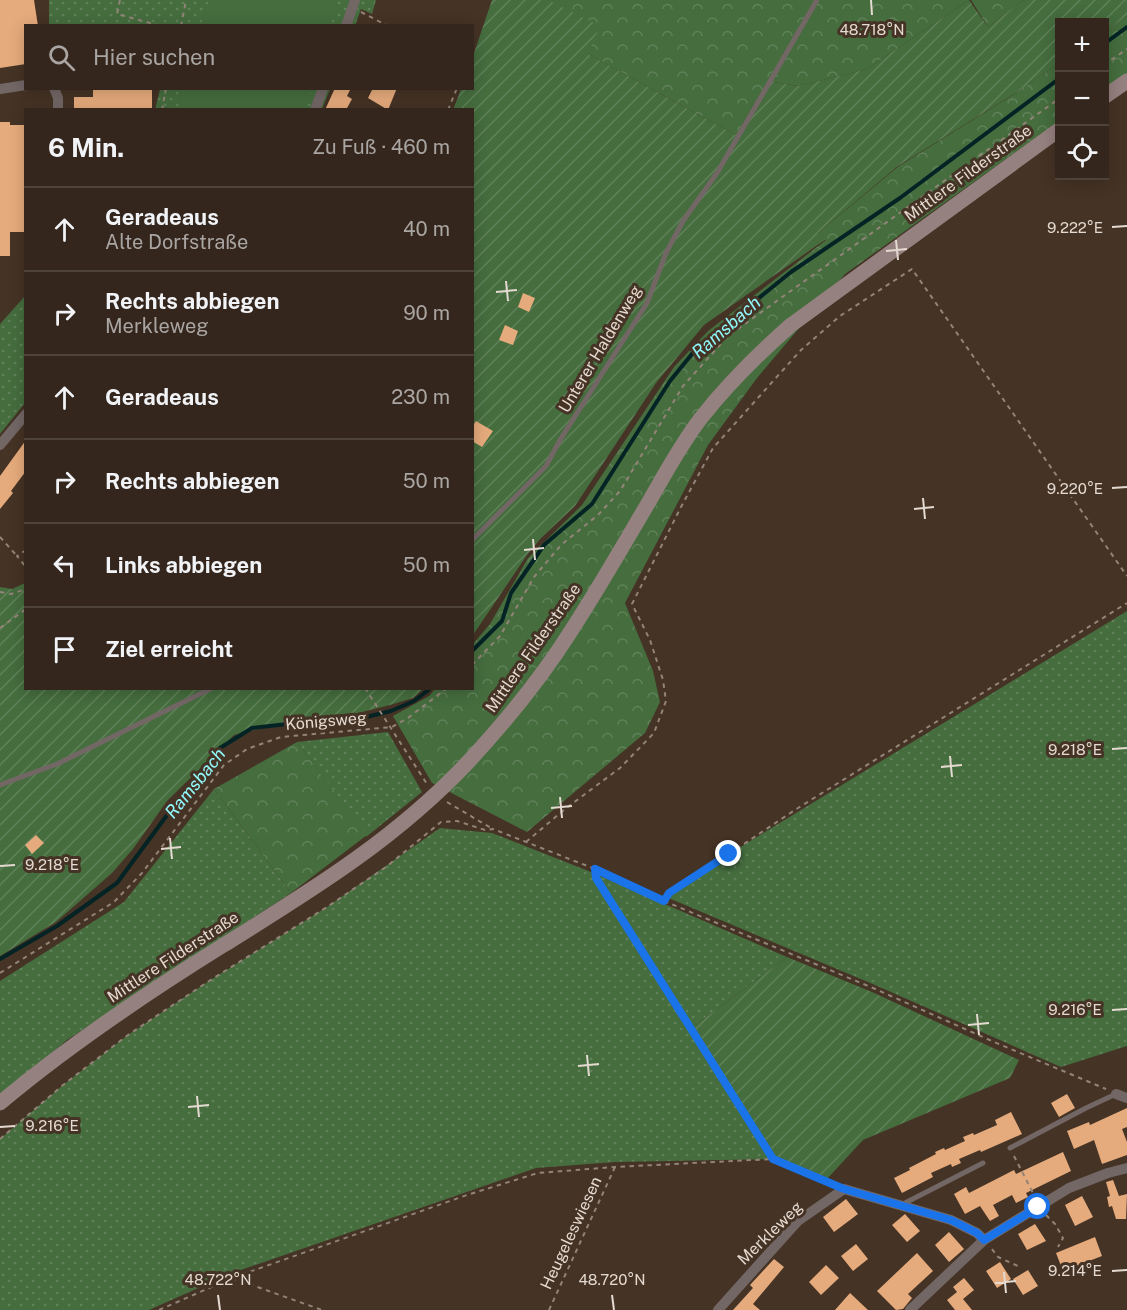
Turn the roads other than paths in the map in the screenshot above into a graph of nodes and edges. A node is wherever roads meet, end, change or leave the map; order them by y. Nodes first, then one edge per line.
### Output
1 (816, 0) edge
2 (354, 4) edge
3 (347, 24) edge
4 (1127, 81) edge
5 (24, 85) edge
6 (0, 89) edge
7 (55, 90) edge
8 (322, 90) edge
9 (1109, 94) edge
10 (58, 108) edge
11 (316, 108) edge
12 (1055, 132) edge
13 (24, 416) edge
14 (0, 445) edge
15 (474, 538) edge
16 (208, 690) edge
17 (0, 785) edge
18 (1122, 1096) edge
19 (0, 1103) edge
20 (1010, 1148) road end
21 (983, 1163) dead end
22 (1127, 1168) edge
23 (899, 1206) junction
24 (984, 1240) junction
25 (718, 1310) edge
26 (910, 1310) edge

1 - 15 lane, Unterer Haldenweg
2 - 3 street
4 - 9 main road
5 - 6 street
7 - 10 street
8 - 11 street
12 - 19 main road, Mittlere Filderstraße
13 - 14 street
16 - 17 lane
18 - 20 lane
21 - 23 lane
22 - 24 street
23 - 24 street
23 - 25 street, Merkleweg
24 - 26 street

